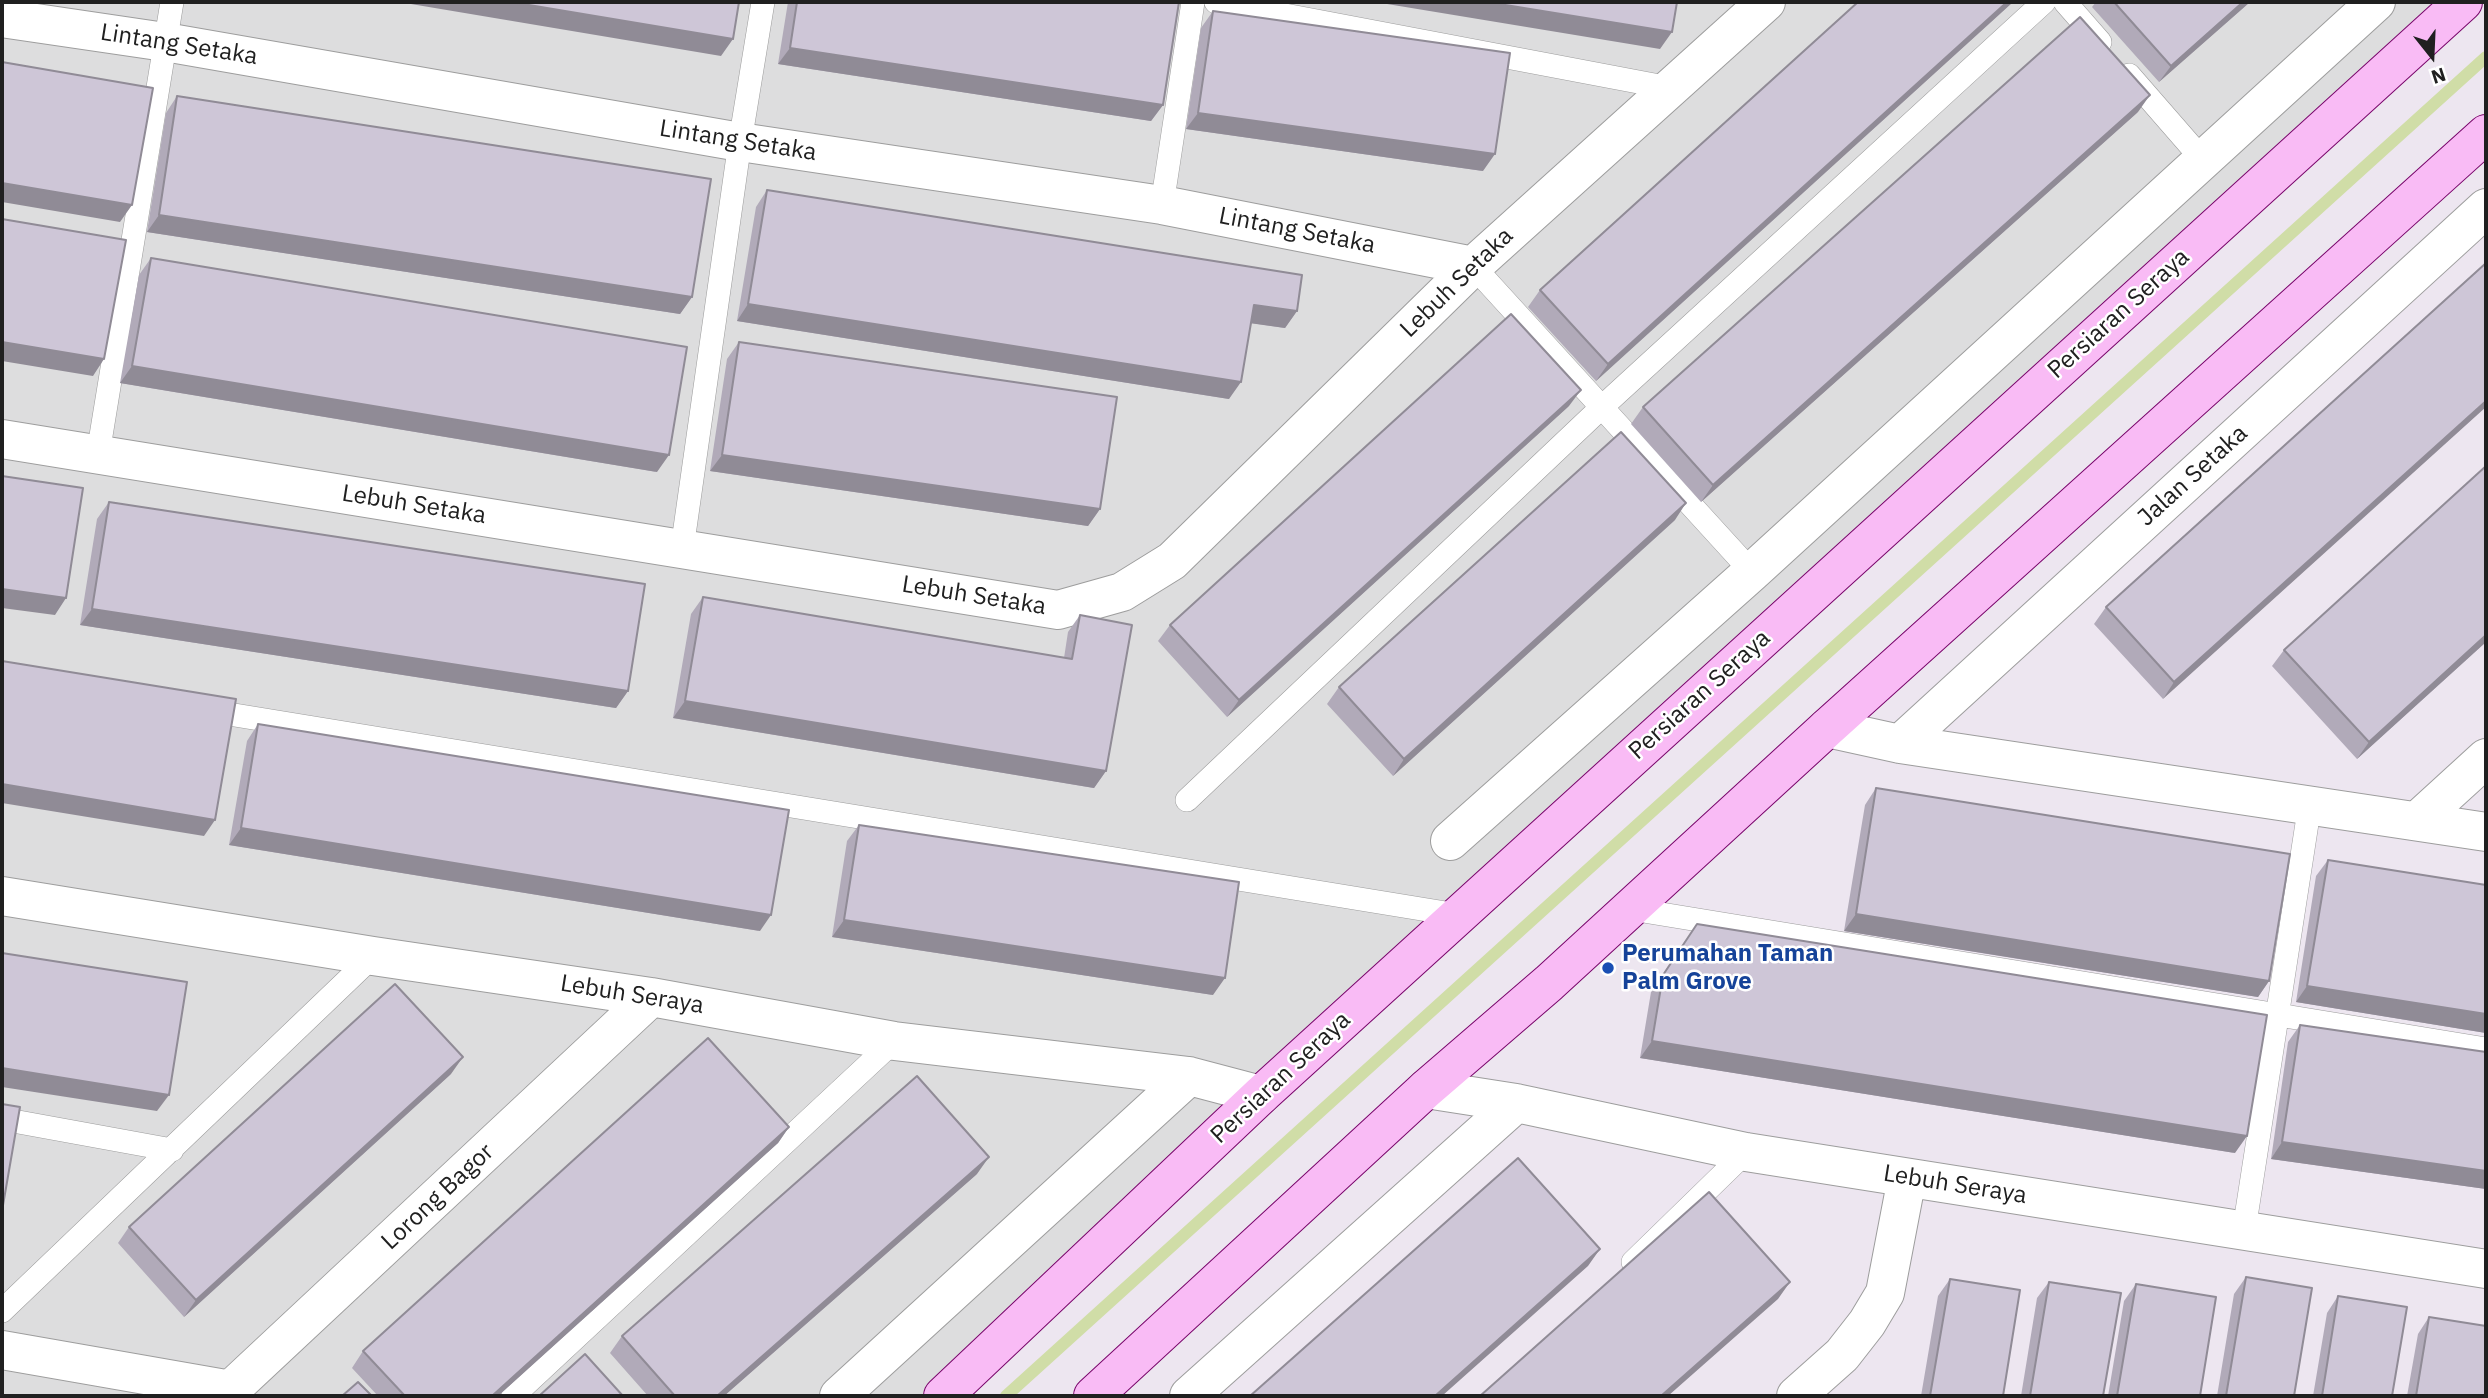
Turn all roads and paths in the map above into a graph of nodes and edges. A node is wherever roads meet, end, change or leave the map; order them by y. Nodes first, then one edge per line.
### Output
1 (172, 2) edge
2 (763, 2) edge
3 (1193, 2) edge
4 (1216, 2) edge
5 (1766, 2) edge
6 (2044, 2) edge
7 (2065, 2) edge
8 (2376, 2) edge
9 (2463, 2) edge
10 (2, 18) edge
11 (165, 42) junction
12 (1670, 88) junction
13 (2486, 134) edge
14 (740, 142) junction
15 (2203, 160) junction
16 (1162, 205) junction
17 (2486, 208) edge
18 (1473, 266) junction
19 (1602, 407) junction
20 (2, 439) edge
21 (98, 454) junction
22 (682, 549) junction
23 (1752, 572) junction
24 (180, 706) edge
25 (1827, 728) junction
26 (1900, 744) junction
27 (2486, 758) edge
28 (1187, 800) dead end
29 (2310, 804) junction
30 (2417, 821) junction
31 (2486, 832) edge
32 (1450, 841) dead end
33 (2, 896) edge
34 (1631, 909) junction
35 (1458, 915) junction
36 (373, 956) junction
37 (652, 997) junction
38 (2276, 1014) junction
39 (894, 1041) junction
40 (2486, 1049) edge
41 (1189, 1076) junction
42 (1426, 1089) junction
43 (1261, 1095) junction
44 (1517, 1103) junction
45 (2, 1119) edge
46 (172, 1150) junction
47 (1746, 1152) junction
48 (1907, 1178) junction
49 (2244, 1230) junction
50 (2486, 1269) edge
51 (1620, 1275) edge
52 (2, 1311) edge
53 (2, 1350) edge
54 (228, 1393) edge
55 (513, 1396) edge
56 (839, 1396) edge
57 (943, 1396) edge
58 (1093, 1396) edge
59 (1189, 1396) edge
60 (1796, 1396) edge

1 - 11 lane
2 - 14 lane
3 - 16 lane
4 - 12 lane
5 - 12 street, Lebuh Setaka
6 - 19 lane
7 - 15 lane
8 - 15 street
9 - 35 main road, Persiaran Seraya
10 - 11 street, Lintang Setaka
11 - 14 street, Lintang Setaka
11 - 21 lane
12 - 18 street, Lebuh Setaka
13 - 25 main road
14 - 16 street, Lintang Setaka
14 - 22 lane
15 - 23 street
16 - 18 street, Lintang Setaka
17 - 26 street, Jalan Setaka
18 - 19 lane
18 - 22 street, Lebuh Setaka
19 - 23 lane
19 - 28 lane
20 - 21 street, Lebuh Setaka
21 - 22 street, Lebuh Setaka
23 - 32 street
24 - 35 lane
25 - 26 street
25 - 34 main road
26 - 29 street
27 - 30 street
29 - 30 street
29 - 38 lane
30 - 31 street
33 - 36 street, Lebuh Seraya
34 - 38 lane
34 - 42 main road
35 - 43 main road, Persiaran Seraya
36 - 37 street, Lebuh Seraya
36 - 46 lane
37 - 39 street, Lebuh Seraya
37 - 54 street, Lorong Bagor
38 - 40 lane
38 - 49 lane
39 - 41 street, Lebuh Seraya
39 - 55 lane
41 - 43 street, Lebuh Seraya
41 - 56 street
42 - 44 street, Lebuh Seraya
42 - 58 main road
43 - 57 main road, Persiaran Seraya
44 - 47 street, Lebuh Seraya
44 - 59 street
45 - 46 lane
46 - 52 lane
47 - 48 street, Lebuh Seraya
47 - 51 lane
48 - 49 street, Lebuh Seraya
48 - 60 street
49 - 50 street, Lebuh Seraya
53 - 54 street

